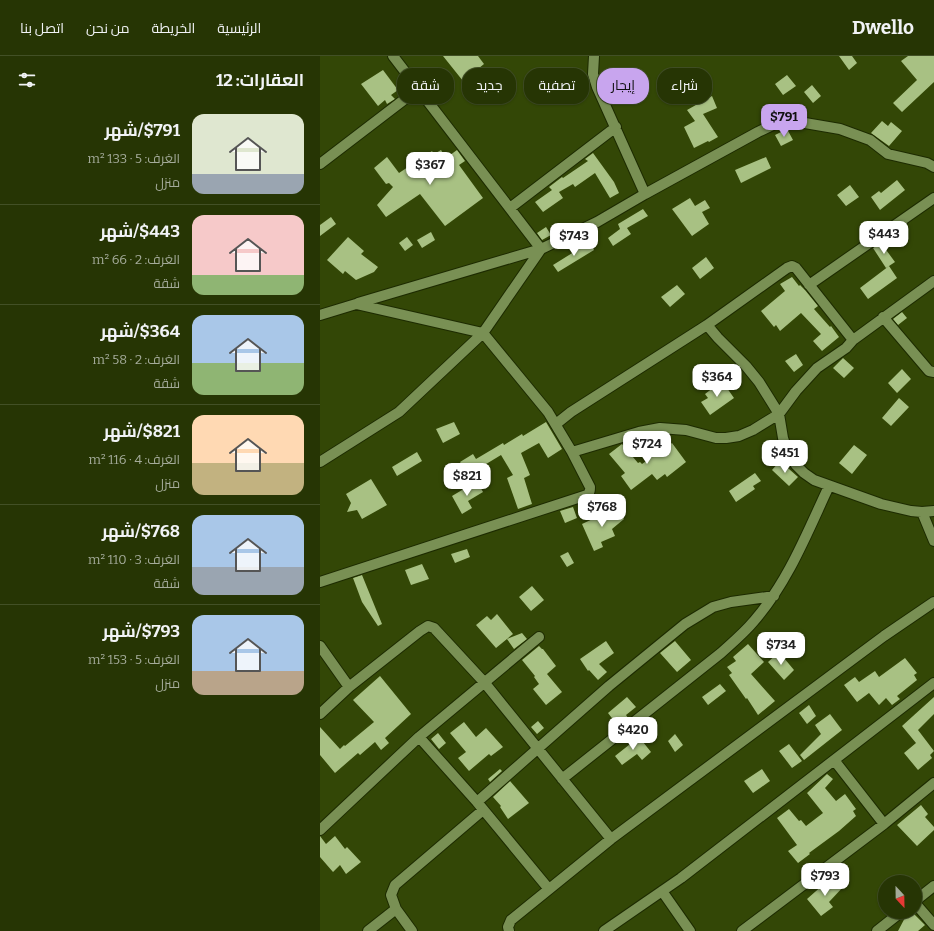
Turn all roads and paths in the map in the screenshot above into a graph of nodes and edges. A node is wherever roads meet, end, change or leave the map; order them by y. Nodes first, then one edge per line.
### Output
1 (393, 56) edge
2 (594, 56) edge
3 (402, 68) edge
4 (398, 104) edge
5 (430, 104) edge
6 (616, 127) junction
7 (320, 164) edge
8 (934, 167) edge
9 (645, 194) junction
10 (934, 198) edge
11 (510, 208) junction
12 (541, 249) junction
13 (934, 281) edge
14 (809, 284) junction
15 (356, 304) junction
16 (320, 314) edge
17 (883, 317) junction
18 (707, 325) junction
19 (483, 333) junction
20 (853, 340) junction
21 (934, 372) edge
22 (779, 414) junction
23 (556, 424) junction
24 (572, 452) junction
25 (320, 462) edge
26 (829, 486) junction
27 (934, 511) edge
28 (922, 512) junction
29 (934, 541) edge
30 (320, 582) edge
31 (774, 596) junction
32 (934, 602) edge
33 (539, 637) dead end
34 (320, 646) edge
35 (484, 682) junction
36 (934, 683) edge
37 (349, 687) junction
38 (320, 714) edge
39 (419, 737) junction
40 (539, 748) junction
41 (834, 760) junction
42 (562, 779) junction
43 (934, 783) edge
44 (480, 806) junction
45 (884, 824) junction
46 (320, 830) edge
47 (610, 839) junction
48 (934, 886) edge
49 (548, 888) junction
50 (662, 891) junction
51 (922, 896) edge
52 (396, 909) junction
53 (922, 910) edge
54 (892, 919) edge
55 (934, 925) edge
56 (368, 931) edge
57 (412, 931) edge
58 (509, 931) edge
59 (604, 931) edge
60 (690, 931) edge
61 (742, 931) edge
62 (877, 931) edge

1 - 3 street
2 - 6 street
4 - 7 street
5 - 11 street
6 - 9 street
6 - 11 street
8 - 9 street
9 - 12 street
10 - 14 street
11 - 12 street
12 - 15 street
12 - 19 street
13 - 17 street
14 - 18 street
14 - 20 street
15 - 16 street
15 - 19 street
17 - 20 street
17 - 21 street
18 - 22 street
18 - 23 street
19 - 23 street
19 - 25 street
20 - 22 street
22 - 24 street
22 - 26 street
23 - 24 street
24 - 30 street
26 - 28 street
26 - 31 street
27 - 28 street
28 - 29 street
31 - 40 street
31 - 42 street
32 - 47 street
33 - 35 street
34 - 37 street
35 - 37 street
35 - 39 street
35 - 40 street
36 - 41 street
37 - 38 street
39 - 44 street
39 - 46 street
40 - 42 street
40 - 44 street
41 - 45 street
41 - 50 street
42 - 47 street
43 - 45 street
44 - 49 street
44 - 52 street
45 - 61 street
47 - 49 street
48 - 51 street
49 - 58 street
50 - 59 street
50 - 60 street
52 - 56 street
52 - 57 street
53 - 55 street
54 - 62 street

